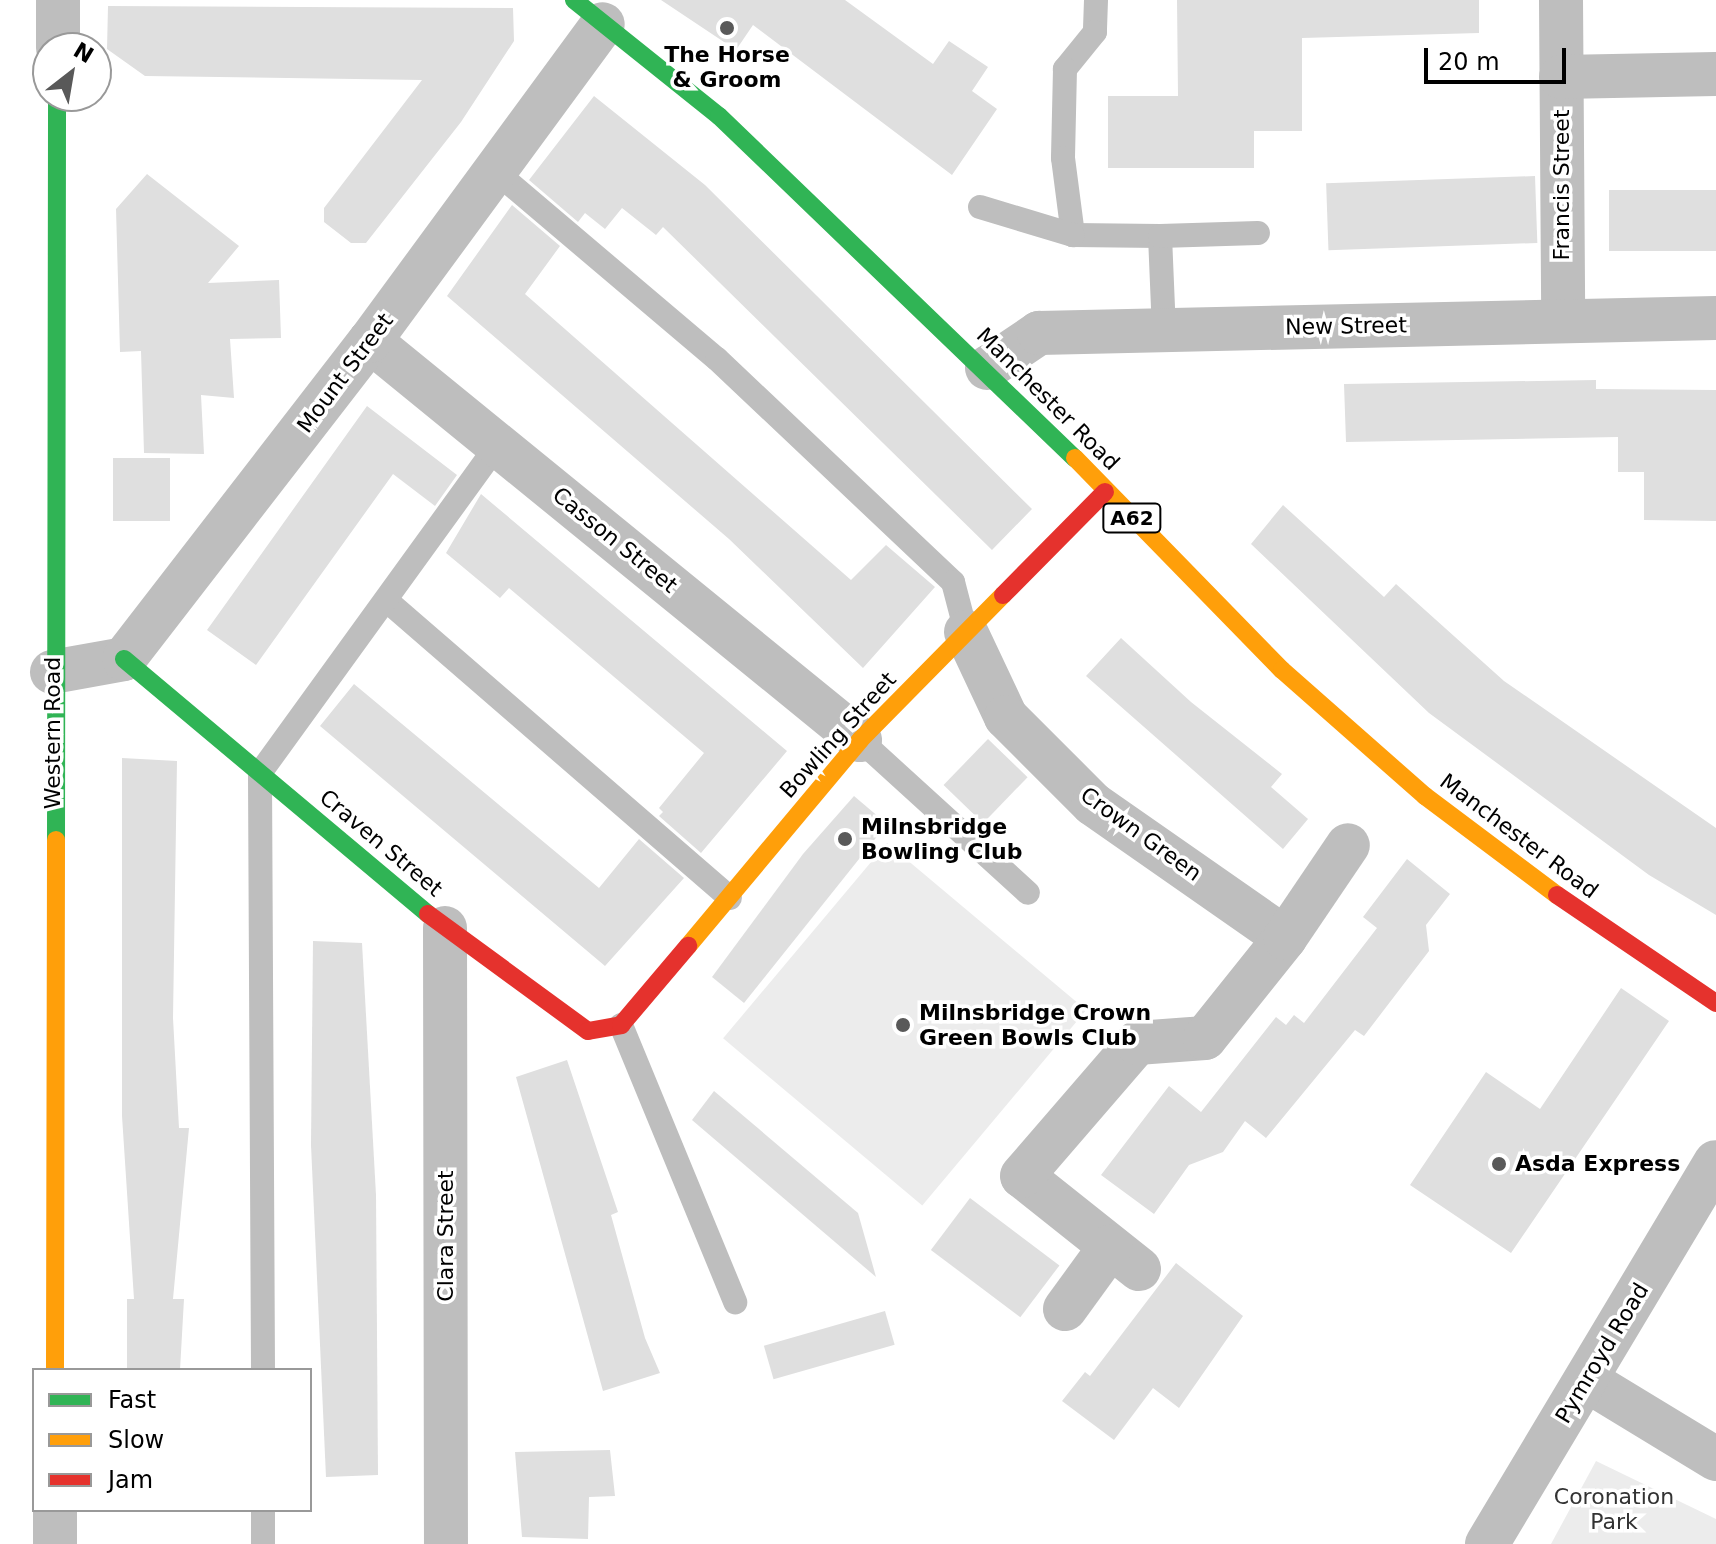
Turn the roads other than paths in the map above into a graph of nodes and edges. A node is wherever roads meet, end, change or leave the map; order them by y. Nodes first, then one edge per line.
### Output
1 (58, 0) edge
2 (1096, 0) edge
3 (1561, 0) edge
4 (588, 12) edge
5 (58, 32) edge
6 (1716, 74) edge
7 (1561, 77) junction
8 (57, 112) edge
9 (495, 171) junction
10 (980, 207) dead end
11 (1258, 233) dead end
12 (1073, 235) junction
13 (1160, 236) junction
14 (1716, 318) edge
15 (1563, 321) junction
16 (1164, 331) junction
17 (370, 341) junction
18 (987, 368) junction
19 (498, 444) junction
20 (1105, 492) junction
21 (386, 600) junction
22 (966, 632) junction
23 (124, 659) junction
24 (52, 672) junction
25 (860, 740) junction
26 (260, 773) junction
27 (1348, 845) dead end
28 (1028, 893) dead end
29 (730, 898) junction
30 (445, 928) junction
31 (1285, 938) junction
32 (1716, 1003) edge
33 (621, 1025) junction
34 (1716, 1162) edge
35 (735, 1302) dead end
36 (1065, 1309) dead end
37 (55, 1368) edge
38 (263, 1368) edge
39 (1586, 1380) junction
40 (1716, 1459) edge
41 (55, 1512) edge
42 (263, 1512) edge
43 (55, 1544) edge
44 (263, 1544) edge
45 (446, 1544) edge
46 (1487, 1544) edge

1 - 5 street
2 - 12 lane
3 - 7 street, Francis Street
4 - 9 street, Mount Street
4 - 18 street, Manchester Road / A62
6 - 7 street
7 - 15 street, Francis Street
8 - 24 street, Western Road
9 - 17 street, Mount Street
9 - 22 lane
10 - 12 lane
11 - 13 lane
12 - 13 lane
13 - 16 lane
14 - 15 street, New Street
15 - 16 street, New Street
16 - 18 street, New Street
17 - 19 street, Casson Street
17 - 23 street, Mount Street
18 - 20 street, Manchester Road / A62
19 - 21 lane
19 - 25 street, Casson Street
20 - 22 street, Bowling Street
20 - 32 street, Manchester Road / A62
21 - 26 lane
21 - 29 lane
22 - 25 street, Bowling Street
22 - 31 street, Crown Green
23 - 24 street
23 - 26 street, Craven Street
24 - 37 street, Western Road
25 - 28 lane
25 - 29 street, Bowling Street
26 - 30 street, Craven Street
26 - 38 lane
27 - 31 street
29 - 33 street, Bowling Street
30 - 33 street, Craven Street
30 - 45 street, Clara Street
31 - 36 street
33 - 35 lane
34 - 39 street, Pymroyd Road
39 - 40 street
39 - 46 street, Pymroyd Road
41 - 43 street
42 - 44 lane

